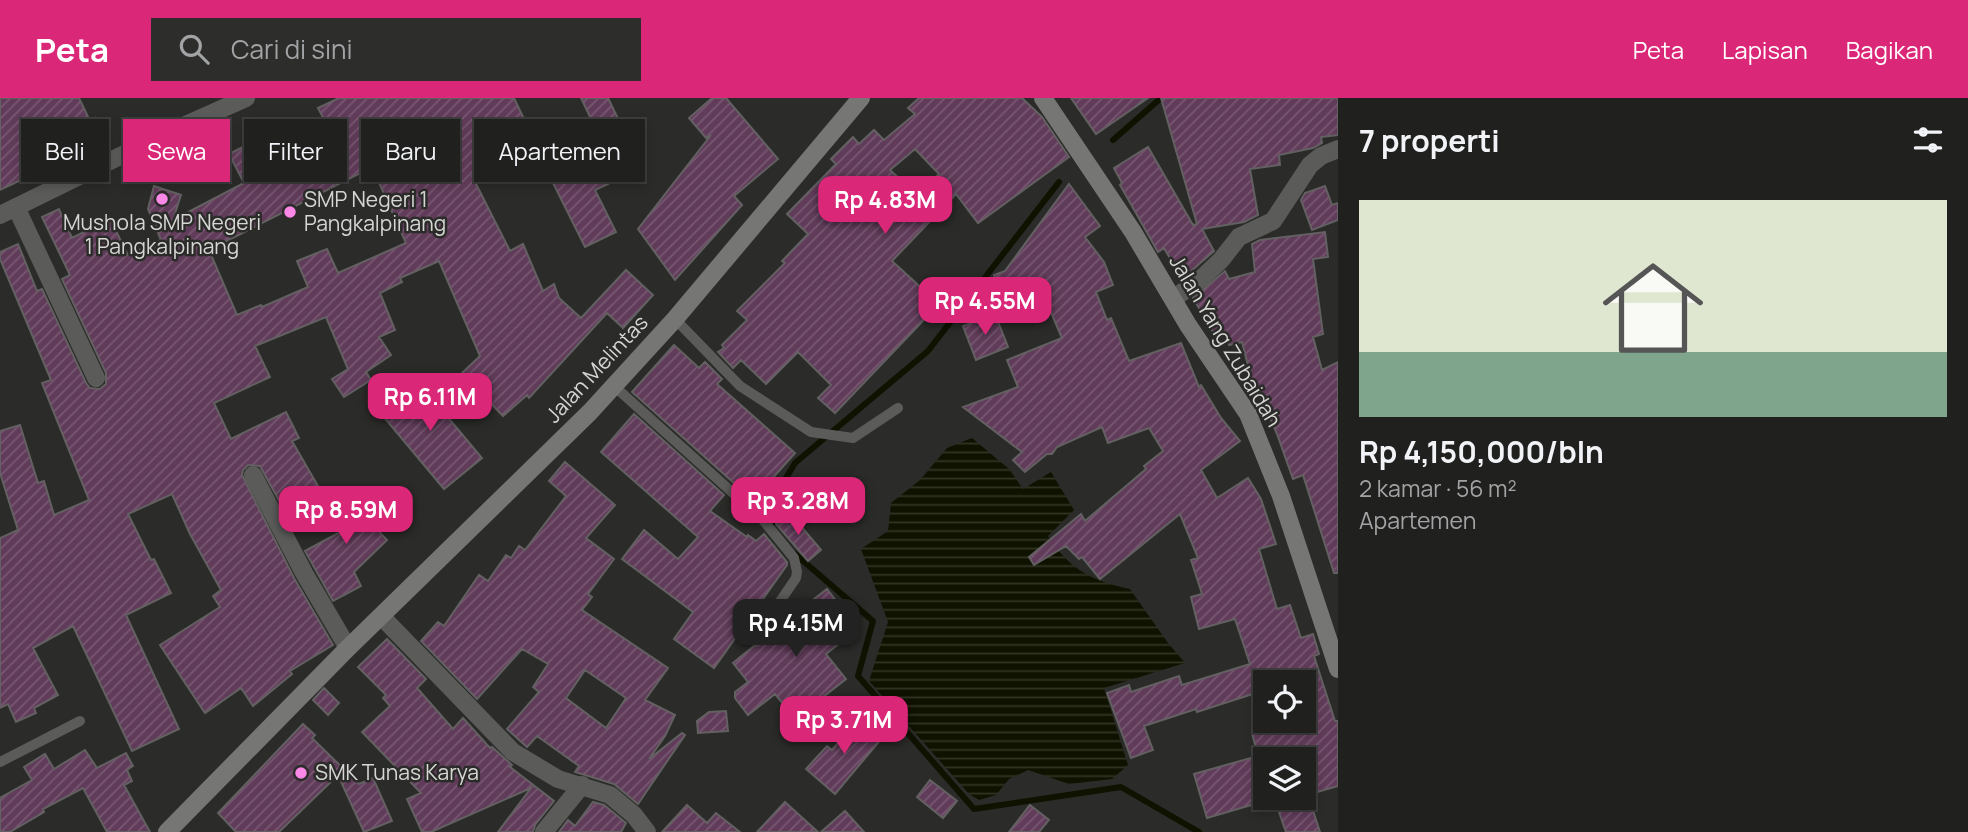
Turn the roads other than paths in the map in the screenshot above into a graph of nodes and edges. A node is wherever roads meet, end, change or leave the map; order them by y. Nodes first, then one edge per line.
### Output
1 (861, 98) edge
2 (1043, 98) edge
3 (236, 100) edge
4 (1338, 149) edge
5 (8, 211) edge
6 (1173, 299) junction
7 (675, 319) junction
8 (96, 377) dead end
9 (614, 386) junction
10 (898, 408) dead end
11 (253, 475) dead end
12 (382, 617) junction
13 (755, 638) dead end
14 (348, 648) junction
15 (1338, 669) edge
16 (80, 721) dead end
17 (0, 762) edge
18 (582, 785) junction
19 (167, 832) edge
20 (544, 832) edge
21 (647, 832) edge

1 - 7 main road, Jalan Melintas
2 - 6 main road, Jalan Yang Zubaidah
3 - 5 street
4 - 6 street
5 - 8 street
6 - 15 main road, Jalan Yang Zubaidah
7 - 9 main road, Jalan Melintas
7 - 10 lane
9 - 12 main road, Jalan Melintas
9 - 13 lane
11 - 14 street
12 - 14 main road, Jalan Melintas
12 - 18 street
14 - 19 main road, Jalan Melintas
16 - 17 lane
18 - 20 street
18 - 21 street

